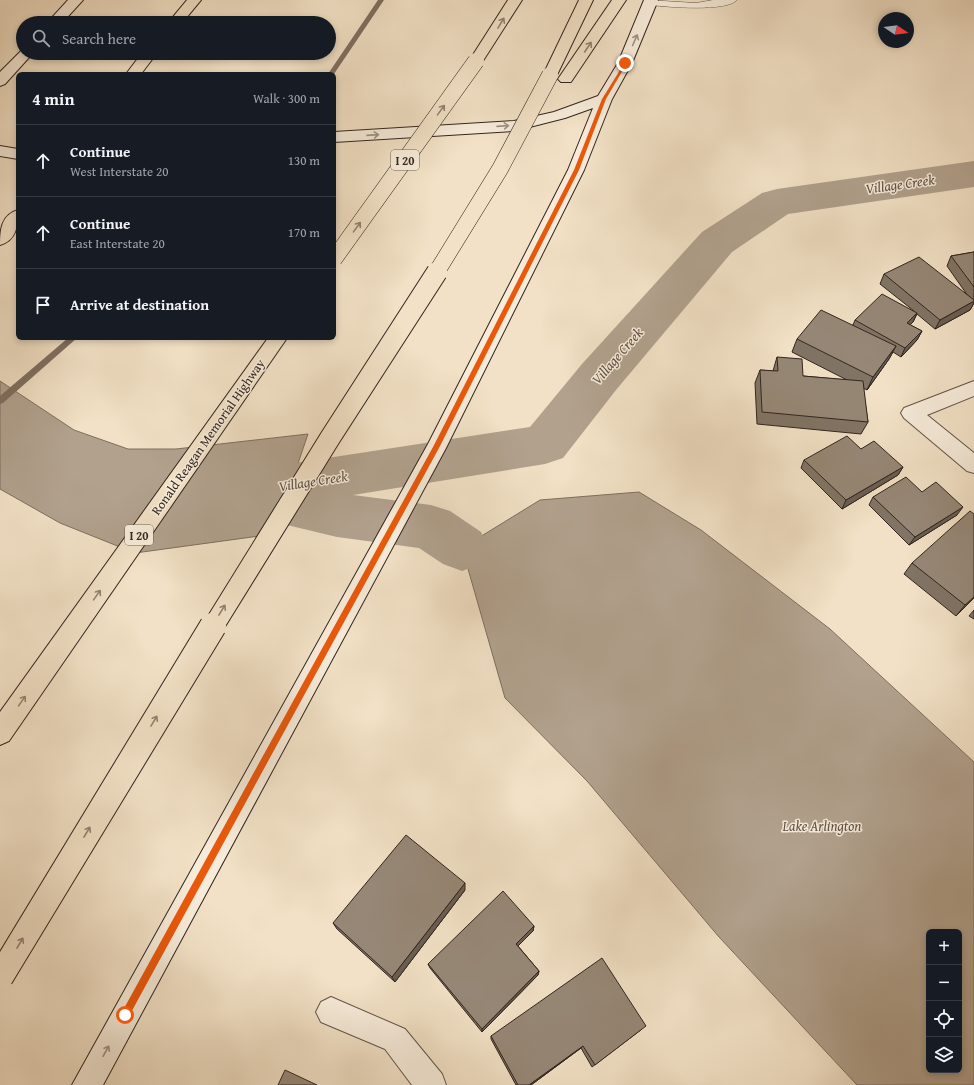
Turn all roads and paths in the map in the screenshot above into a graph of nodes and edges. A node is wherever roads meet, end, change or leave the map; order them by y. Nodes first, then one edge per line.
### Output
1 (76, 0) edge
2 (194, 0) edge
3 (515, 0) edge
4 (586, 0) edge
5 (619, 0) edge
6 (732, 0) edge
7 (651, 1) edge
8 (61, 16) edge
9 (181, 16) edge
10 (19, 60) edge
11 (144, 60) edge
12 (135, 72) edge
13 (558, 77) junction
14 (0, 80) edge
15 (604, 99) junction
16 (336, 137) edge
17 (0, 151) edge
18 (16, 154) edge
19 (16, 219) edge
20 (0, 239) edge
21 (336, 256) edge
22 (277, 340) edge
23 (974, 388) edge
24 (974, 465) edge
25 (0, 733) edge
26 (0, 977) edge
27 (331, 1012) dead end
28 (87, 1085) edge
29 (431, 1085) edge

1 - 8 main road
2 - 9 highway
21 -> 3 highway, I 20, bridge
4 - 13 highway
13 -> 5 highway
6 - 7 lane
15 -> 7 main road
10 - 14 main road
11 - 12 highway
26 -> 13 highway, bridge
16 -> 15 main road
28 -> 15 main road
17 - 18 main road
19 - 20 highway
25 -> 22 highway, Ronald Reagan Memorial Highway / I 20
23 - 24 main road
27 - 29 main road

